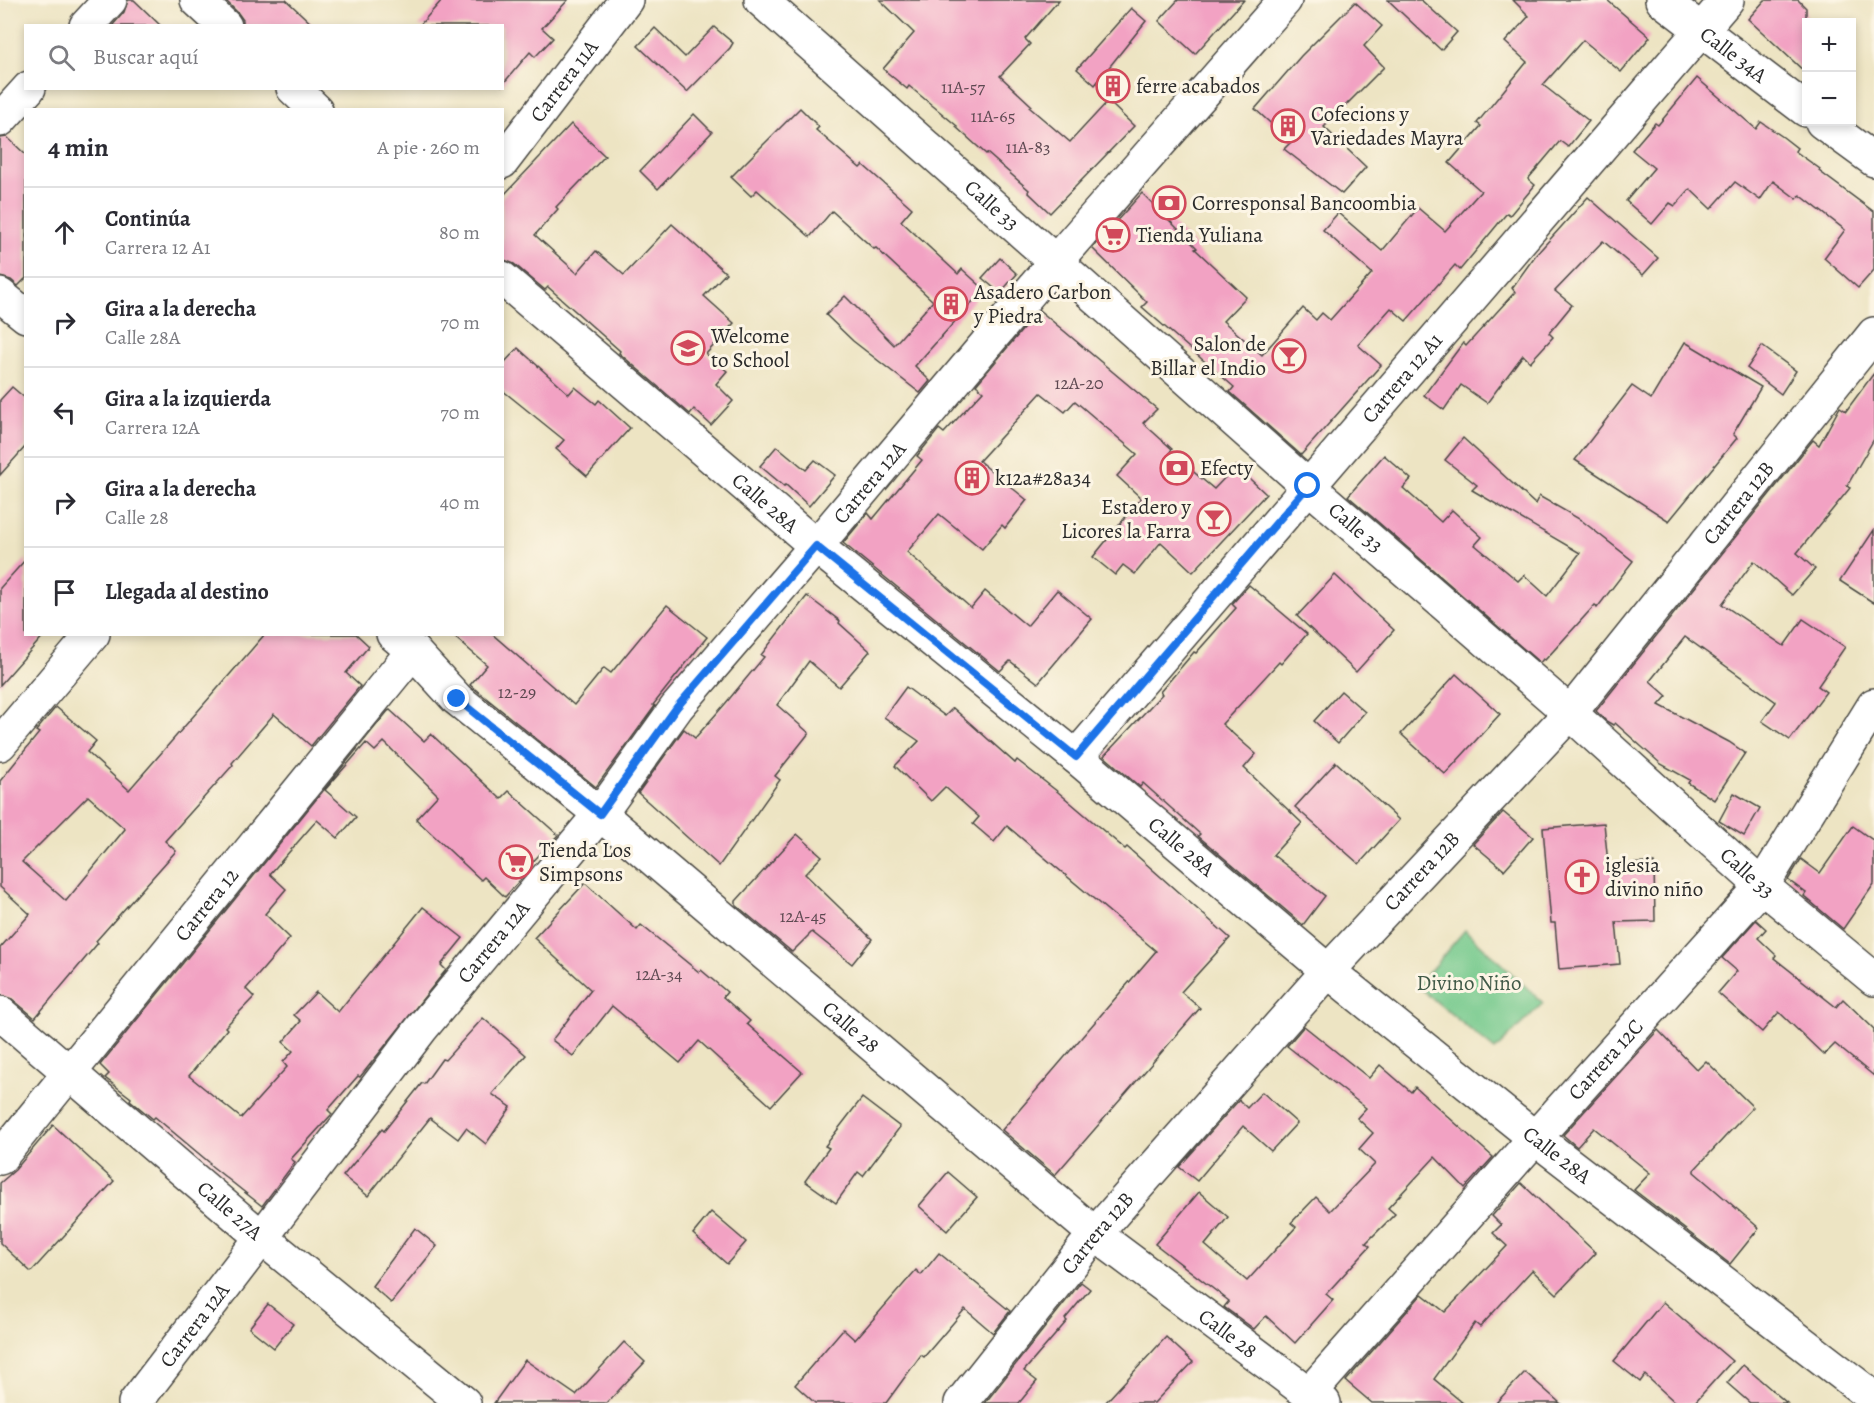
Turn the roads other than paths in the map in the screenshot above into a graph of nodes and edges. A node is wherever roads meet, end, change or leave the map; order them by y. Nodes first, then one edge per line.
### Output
1 (110, 0) edge
2 (197, 0) edge
3 (626, 0) edge
4 (761, 0) edge
5 (1285, 0) edge
6 (1662, 0) edge
7 (1727, 0) edge
8 (88, 24) edge
9 (223, 24) edge
10 (1700, 30) junction
11 (27, 90) edge
12 (295, 90) edge
13 (1802, 107) edge
14 (314, 108) edge
15 (0, 120) edge
16 (1827, 126) edge
17 (504, 159) edge
18 (1874, 160) edge
19 (1056, 261) junction
20 (504, 280) edge
21 (0, 295) edge
22 (24, 314) edge
23 (1874, 334) edge
24 (1308, 486) junction
25 (816, 546) junction
26 (91, 636) edge
27 (403, 643) edge
28 (1874, 705) edge
29 (1570, 713) junction
30 (0, 744) edge
31 (1076, 757) junction
32 (600, 814) junction
33 (1762, 886) junction
34 (1328, 971) junction
35 (1874, 979) edge
36 (0, 1012) edge
37 (68, 1073) junction
38 (1535, 1138) junction
39 (0, 1158) edge
40 (1095, 1234) junction
41 (261, 1237) junction
42 (1317, 1398) edge
43 (1874, 1398) edge
44 (135, 1403) edge
45 (464, 1403) edge
46 (961, 1403) edge

1 - 8 street
2 - 9 street
3 - 17 street, Carrera 11A
4 - 19 street, Calle 33
5 - 19 street, Carrera 12A
6 - 10 street, Calle 34A
7 - 10 street, Carrera 12 A1
10 - 13 street, Calle 34A
10 - 24 street, Carrera 12 A1
11 - 15 street
12 - 14 street
16 - 18 street
19 - 24 street, Calle 33
19 - 25 street, Carrera 12A
20 - 25 street, Calle 28A
21 - 22 street
23 - 29 street, Carrera 12B
24 - 29 street, Calle 33
24 - 31 street, Carrera 12 A1
25 - 31 street, Calle 28A
25 - 32 street, Carrera 12A
26 - 30 street
27 - 32 street, Calle 28
27 - 37 street, Carrera 12
28 - 33 street, Carrera 12C
29 - 33 street, Calle 33
29 - 34 street, Carrera 12B
31 - 34 street, Calle 28A
32 - 40 street, Calle 28
32 - 41 street, Carrera 12A
33 - 35 street, Calle 33
33 - 38 street, Carrera 12C
34 - 38 street, Calle 28A
34 - 40 street, Carrera 12B
36 - 37 street, Calle 27A
37 - 39 street, Carrera 12
37 - 41 street, Calle 27A
38 - 42 street, Carrera 12C
38 - 43 street, Calle 28A
40 - 42 street, Calle 28
40 - 46 street, Carrera 12B
41 - 44 street, Carrera 12A
41 - 45 street, Calle 27A

